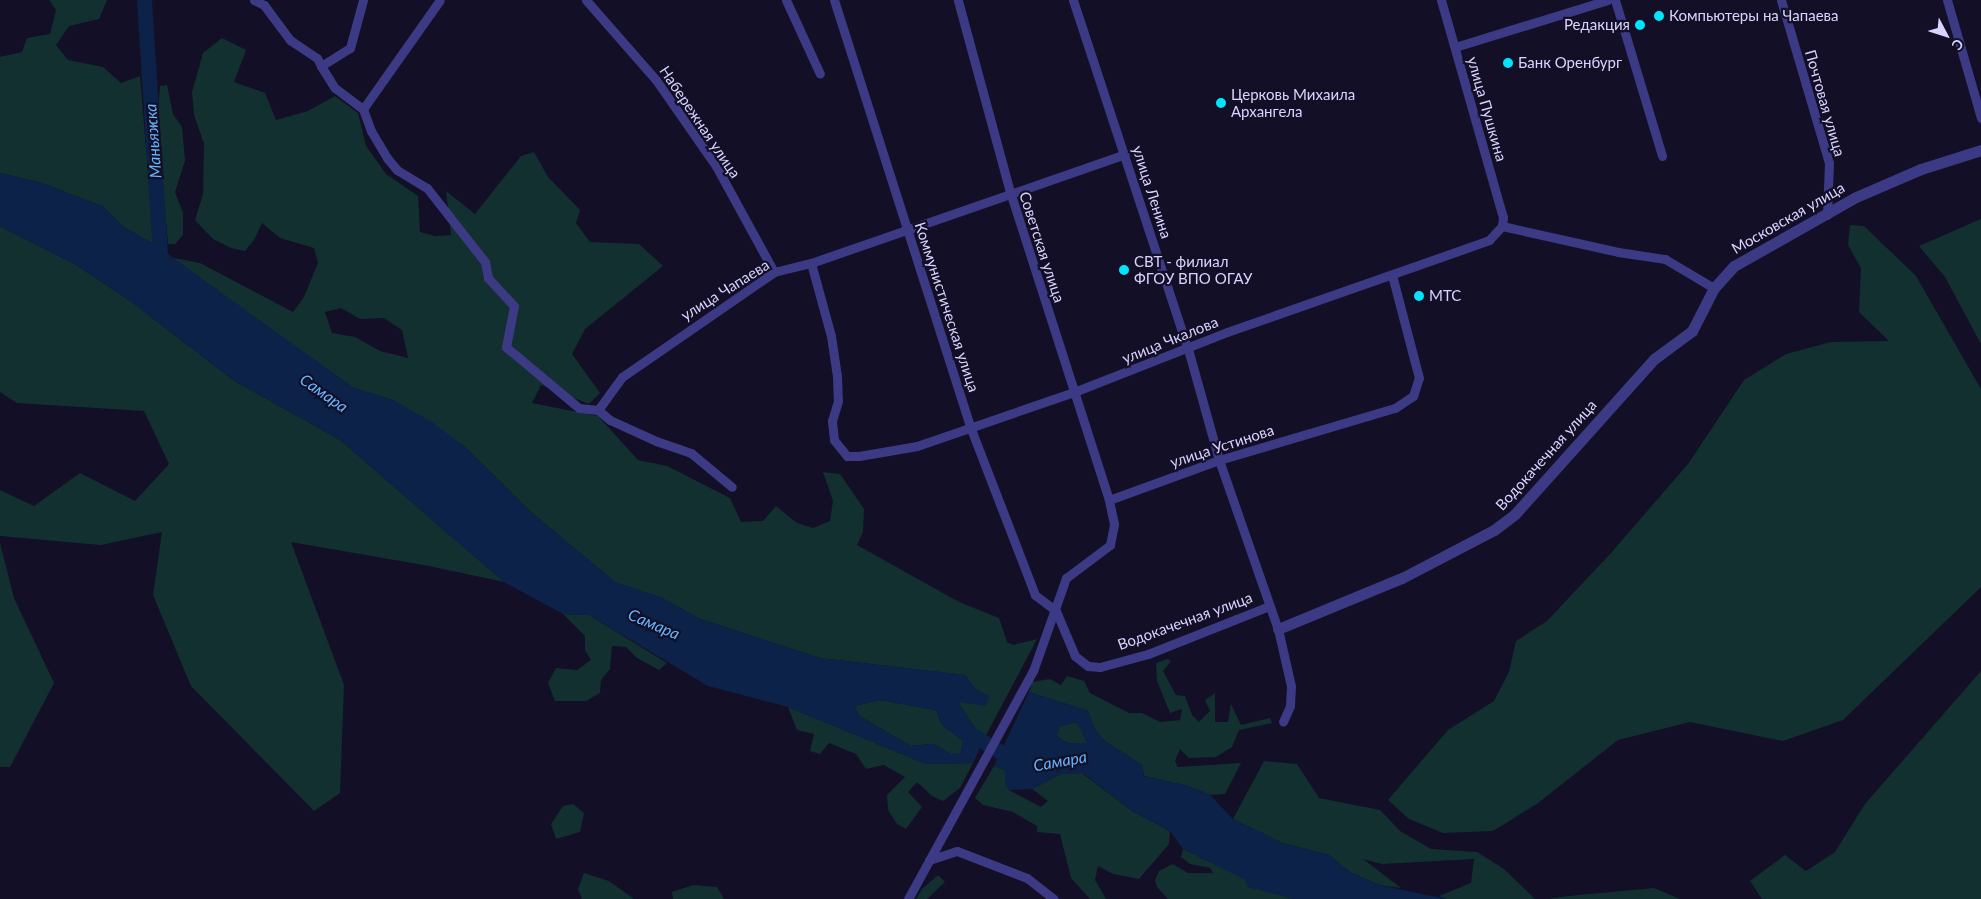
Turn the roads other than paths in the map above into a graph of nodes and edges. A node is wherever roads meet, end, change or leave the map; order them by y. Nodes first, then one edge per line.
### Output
1 (254, 0) edge
2 (363, 0) edge
3 (440, 0) edge
4 (586, 0) edge
5 (786, 0) edge
6 (834, 0) edge
7 (958, 0) edge
8 (1074, 0) edge
9 (1441, 0) edge
10 (1608, 0) edge
11 (1615, 0) edge
12 (1780, 0) edge
13 (1946, 0) edge
14 (1455, 47) junction
15 (321, 66) junction
16 (820, 74) dead end
17 (363, 109) junction
18 (1981, 118) edge
19 (1981, 150) edge
20 (1125, 154) junction
21 (1662, 156) dead end
22 (1010, 192) junction
23 (1827, 215) junction
24 (1502, 226) junction
25 (907, 227) junction
26 (811, 262) junction
27 (774, 272) junction
28 (1392, 275) junction
29 (1714, 288) junction
30 (1188, 349) junction
31 (1074, 392) junction
32 (598, 410) junction
33 (971, 428) junction
34 (1219, 460) junction
35 (732, 487) dead end
36 (1109, 500) junction
37 (1269, 606) junction
38 (1056, 611) junction
39 (1278, 629) junction
40 (1283, 722) dead end
41 (929, 860) junction
42 (908, 899) edge
43 (1054, 899) edge

1 - 15 street
2 - 15 street
3 - 17 street
4 - 27 street, Набережная улица
5 - 16 street
6 - 25 street, Коммунистическая улица
7 - 22 street, Советская улица
8 - 20 street, улица Ленина
9 - 14 street, улица Пушкина
10 - 14 street
11 - 21 street
12 - 23 street, Почтовая улица
13 - 18 street
14 - 24 street, улица Пушкина
15 - 17 street
17 - 32 street
19 - 23 street, Московская улица
20 - 22 street, улица Чапаева
20 - 30 street, улица Ленина
22 - 25 street, улица Чапаева
22 - 31 street, Советская улица
23 - 29 street, Московская улица
24 - 28 street, улица Чкалова
24 - 29 street
25 - 26 street, улица Чапаева
25 - 33 street, Коммунистическая улица
26 - 27 street, улица Чапаева
26 - 33 street, улица Чкалова
27 - 32 street, улица Чапаева
28 - 30 street, улица Чкалова
28 - 34 street, улица Устинова
29 - 39 street, Водокачечная улица
30 - 31 street, улица Чкалова
30 - 34 street, улица Ленина
31 - 33 street, улица Чкалова
31 - 36 street, Советская улица
32 - 35 street
33 - 38 street, Коммунистическая улица
34 - 36 street, улица Устинова
34 - 37 street, улица Ленина
36 - 38 street
37 - 38 street, Водокачечная улица
37 - 39 street, улица Ленина
38 - 41 street
39 - 40 street, улица Ленина
41 - 42 street
41 - 43 street

